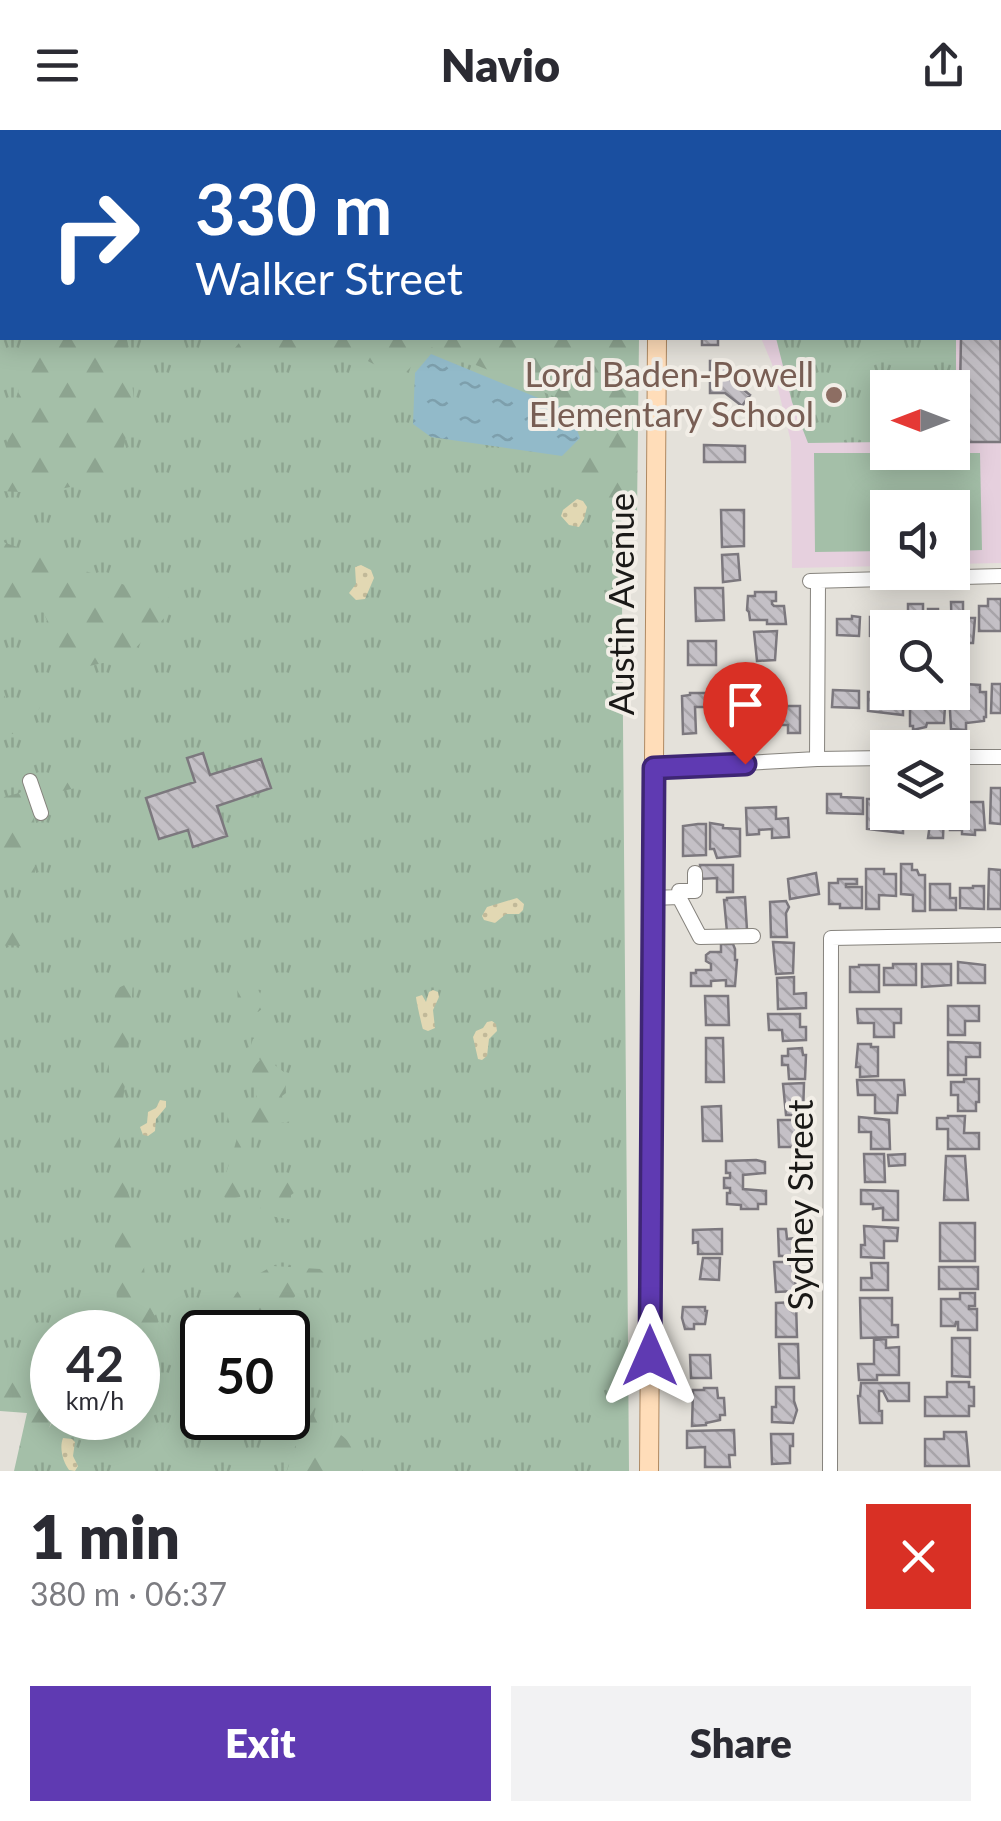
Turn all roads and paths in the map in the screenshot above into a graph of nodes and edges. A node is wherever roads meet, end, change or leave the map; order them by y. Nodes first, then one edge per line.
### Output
1 (656, 340) edge
2 (1001, 576) edge
3 (1001, 757) edge
4 (970, 758) edge
5 (870, 759) edge
6 (817, 760) junction
7 (654, 768) junction
8 (30, 781) dead end
9 (41, 813) dead end
10 (695, 873) dead end
11 (652, 898) junction
12 (679, 898) junction
13 (1001, 935) edge
14 (753, 936) dead end
15 (649, 1471) edge
16 (830, 1471) edge

1 - 7 main road, Austin Avenue
2 - 6 street
3 - 4 street
5 - 6 street
6 - 7 street
7 - 11 main road, Austin Avenue
8 - 9 street
10 - 12 street
11 - 12 street
11 - 15 main road, Austin Avenue
12 - 14 street
13 - 16 street, Sydney Street

